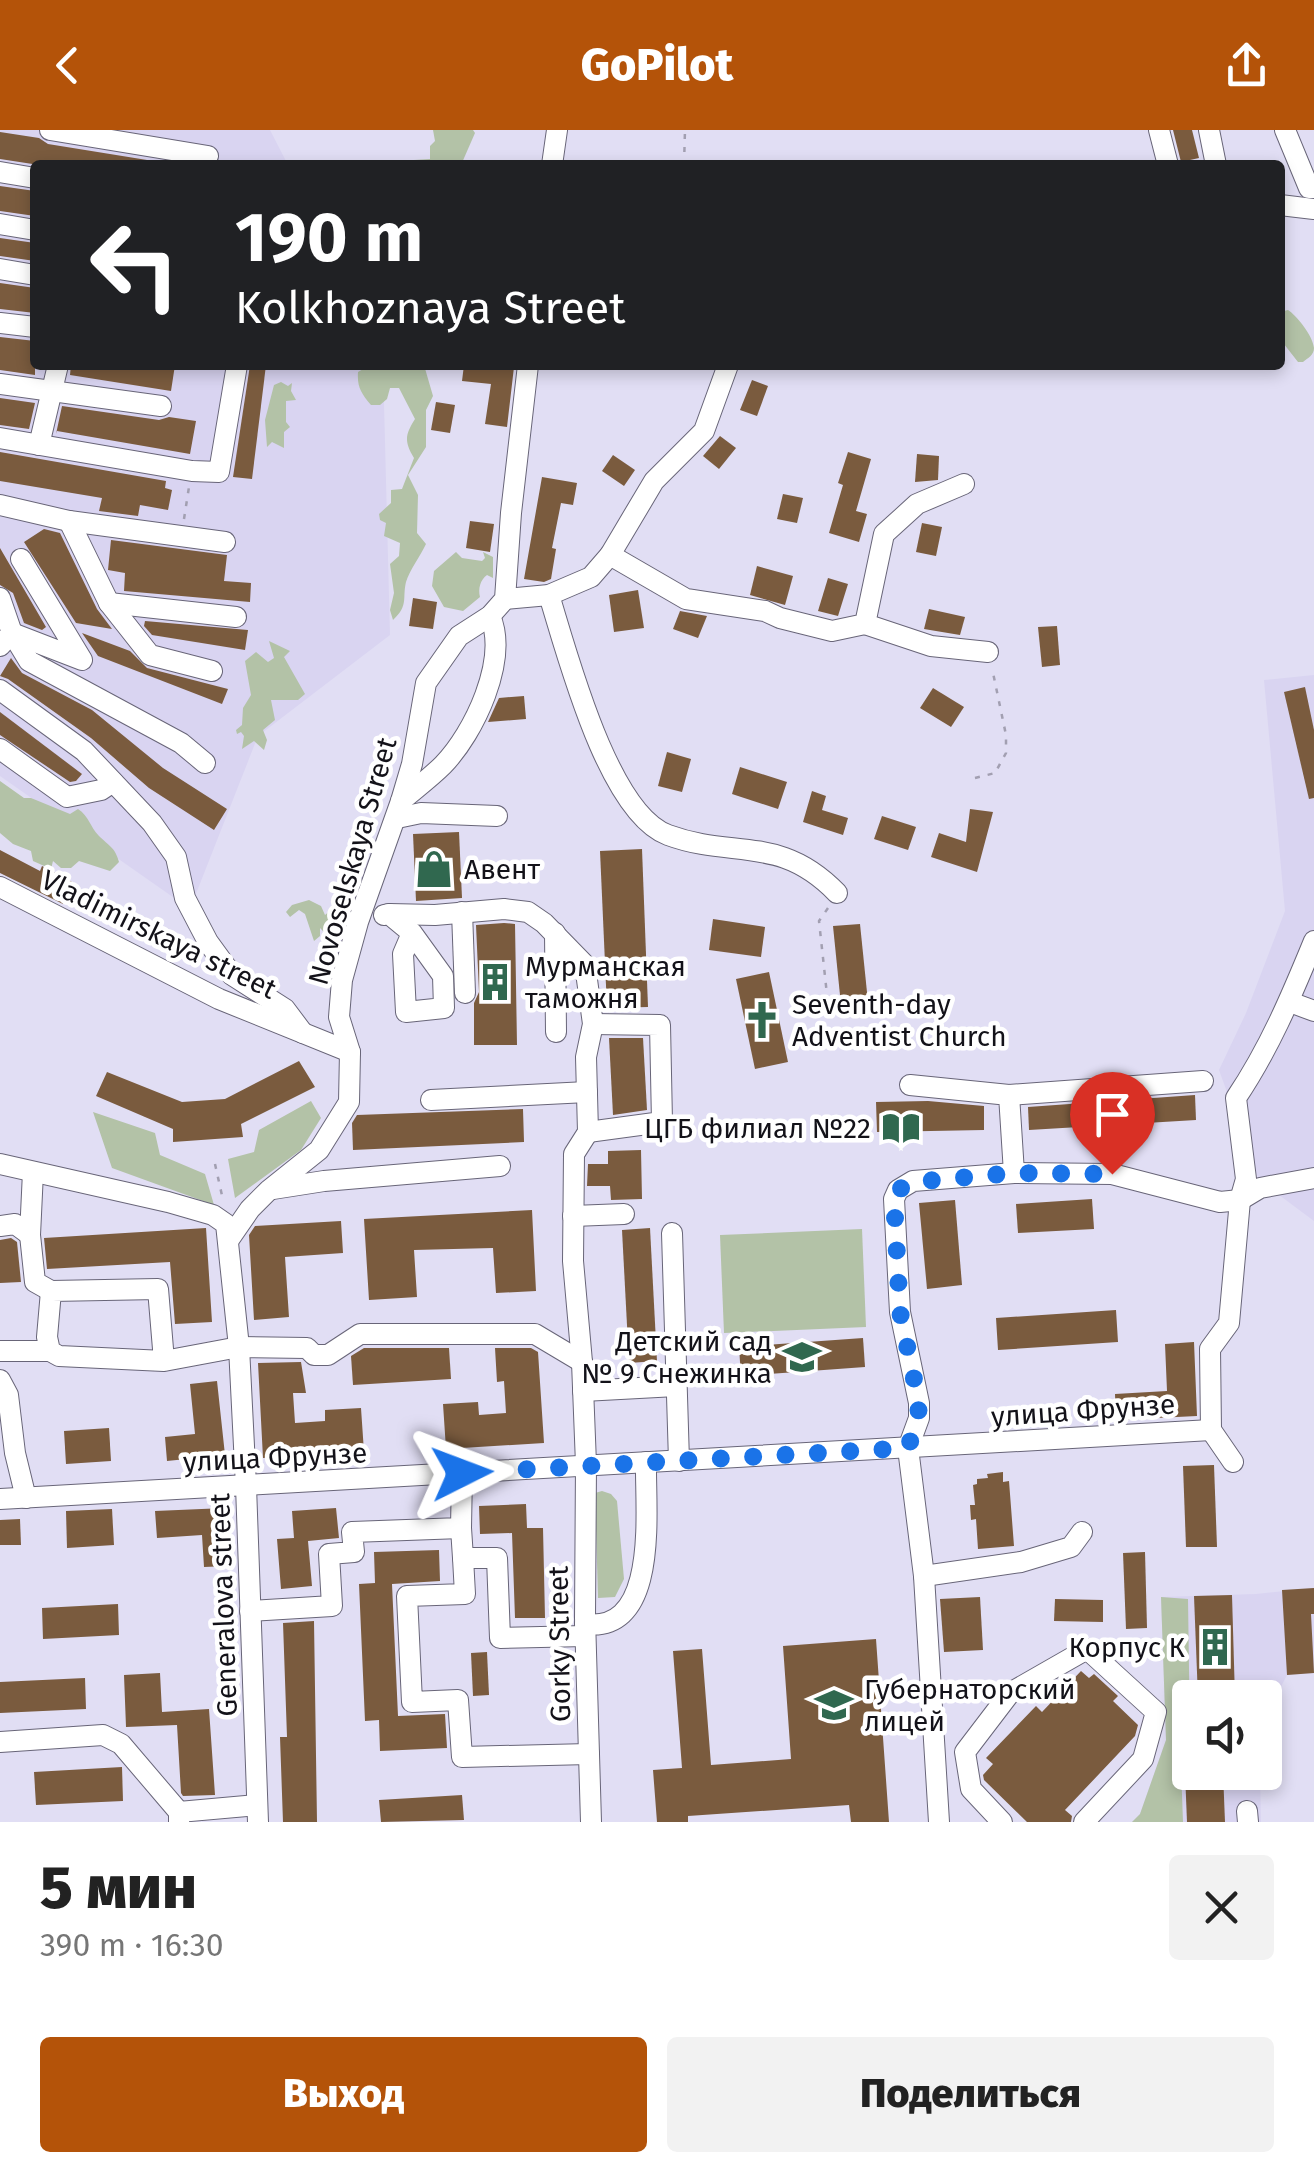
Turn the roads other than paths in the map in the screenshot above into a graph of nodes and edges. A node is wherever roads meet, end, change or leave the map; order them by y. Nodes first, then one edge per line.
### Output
1 (50, 130) edge
2 (556, 130) edge
3 (1159, 130) edge
4 (1209, 130) edge
5 (1285, 130) edge
6 (208, 156) dead end
7 (553, 160) edge
8 (1167, 160) edge
9 (1215, 160) edge
10 (0, 172) edge
11 (30, 177) edge
12 (1314, 188) edge
13 (1285, 205) edge
14 (1314, 208) edge
15 (0, 224) edge
16 (30, 229) edge
17 (0, 270) edge
18 (30, 274) edge
19 (0, 323) edge
20 (30, 327) edge
21 (57, 370) edge
22 (236, 370) edge
23 (527, 370) edge
24 (726, 370) edge
25 (0, 384) edge
26 (52, 391) junction
27 (161, 406) dead end
28 (0, 438) edge
29 (38, 445) junction
30 (964, 484) dead end
31 (0, 505) edge
32 (70, 522) junction
33 (225, 542) dead end
34 (610, 555) junction
35 (21, 559) dead end
36 (549, 595) junction
37 (0, 598) edge
38 (505, 599) junction
39 (109, 603) junction
40 (490, 616) junction
41 (236, 618) dead end
42 (865, 624) junction
43 (6, 640) edge
44 (988, 652) road end
45 (212, 671) dead end
46 (0, 690) edge
47 (0, 748) edge
48 (205, 764) dead end
49 (114, 782) junction
50 (399, 809) junction
51 (498, 816) dead end
52 (0, 887) edge
53 (837, 894) road end
54 (462, 912) junction
55 (389, 914) junction
56 (358, 922) junction
57 (555, 932) junction
58 (412, 934) dead end
59 (1313, 949) edge
60 (466, 993) dead end
61 (1290, 1002) junction
62 (1314, 1012) edge
63 (592, 1024) junction
64 (556, 1032) dead end
65 (304, 1033) junction
66 (350, 1052) junction
67 (1203, 1081) dead end
68 (910, 1086) dead end
69 (587, 1092) junction
70 (1009, 1095) junction
71 (432, 1100) dead end
72 (588, 1132) junction
73 (0, 1164) edge
74 (500, 1166) dead end
75 (33, 1172) junction
76 (1014, 1173) junction
77 (1314, 1178) edge
78 (269, 1190) junction
79 (1240, 1200) junction
80 (624, 1214) dead end
81 (573, 1216) junction
82 (0, 1226) edge
83 (672, 1233) dead end
84 (30, 1236) junction
85 (230, 1238) junction
86 (51, 1292) junction
87 (239, 1348) junction
88 (0, 1350) edge
89 (50, 1351) junction
90 (164, 1360) junction
91 (582, 1362) junction
92 (0, 1380) edge
93 (676, 1386) junction
94 (584, 1391) junction
95 (1211, 1430) junction
96 (908, 1448) junction
97 (679, 1460) junction
98 (646, 1462) junction
99 (1234, 1462) dead end
100 (586, 1464) junction
101 (462, 1473) junction
102 (246, 1486) junction
103 (26, 1498) junction
104 (0, 1499) edge
105 (462, 1528) junction
106 (1082, 1532) dead end
107 (463, 1558) junction
108 (924, 1576) junction
109 (250, 1611) junction
110 (585, 1630) junction
111 (0, 1742) edge
112 (589, 1754) junction
113 (258, 1813) edge
114 (179, 1817) edge
115 (590, 1822) edge
116 (940, 1822) edge
117 (1002, 1822) edge
118 (1084, 1822) edge

1 - 6 street
2 - 7 street
3 - 8 street
4 - 9 street
5 - 12 street
10 - 11 street
13 - 14 street
15 - 16 street
17 - 18 street
19 - 20 street
21 - 26 street
22 - 29 street
23 - 38 street
24 - 34 street
25 - 26 street
26 - 27 street
26 - 29 street
28 - 29 street
30 - 42 street
31 - 32 street
32 - 33 street
32 - 39 street
34 - 36 street
34 - 42 street
35 - 43 street
36 - 38 street
36 - 53 street
37 - 43 street
38 - 40 street, Novoselskaya Street
39 - 41 street
39 - 45 street
40 - 50 street, Novoselskaya Street
40 - 50 street
42 - 44 street
43 - 48 street
46 - 49 street
47 - 49 street
49 - 65 street
50 - 51 street
50 - 56 street, Novoselskaya Street
52 - 65 street, Vladimirskaya street
54 - 55 street
54 - 57 street
54 - 60 street
55 - 56 street
55 - 58 street
56 - 66 street, Novoselskaya Street
57 - 63 street, Gorky Street
57 - 64 street
59 - 61 street
61 - 62 street
61 - 79 street
63 - 69 street, Gorky Street
63 - 72 street
65 - 66 street, Vladimirskaya street
66 - 78 street, Novoselskaya Street
67 - 70 street
68 - 70 street
69 - 71 street
69 - 72 street, Gorky Street
70 - 76 street
72 - 81 street, Gorky Street
73 - 75 street
74 - 78 street
75 - 84 street
75 - 85 street
76 - 79 street
76 - 96 street
77 - 79 street
78 - 85 street, Novoselskaya Street
79 - 95 street
80 - 81 street
81 - 91 street, Gorky Street
82 - 84 street
83 - 93 street
84 - 86 street
85 - 87 street, Generalova street
86 - 89 street
86 - 90 street
87 - 90 street
87 - 91 street
87 - 102 street, Generalova street
88 - 89 street
89 - 90 street
91 - 94 street, Gorky Street
92 - 103 street
93 - 94 street
93 - 97 street
94 - 100 street, Gorky Street
95 - 96 street, улица Фрунзе
95 - 99 street
96 - 97 street, улица Фрунзе
96 - 108 street
97 - 98 street, улица Фрунзе
98 - 100 street, улица Фрунзе
98 - 110 street
100 - 101 street, улица Фрунзе
100 - 110 street, Gorky Street
101 - 102 street, улица Фрунзе
101 - 105 street
102 - 103 street, улица Фрунзе
102 - 109 street, Generalova street
103 - 104 street, улица Фрунзе
105 - 107 street
105 - 109 street
106 - 108 street
107 - 110 street
107 - 112 street
108 - 116 street
109 - 113 street, Generalova street
110 - 112 street, Gorky Street
111 - 114 street
112 - 115 street, Gorky Street
113 - 114 street
117 - 118 street

